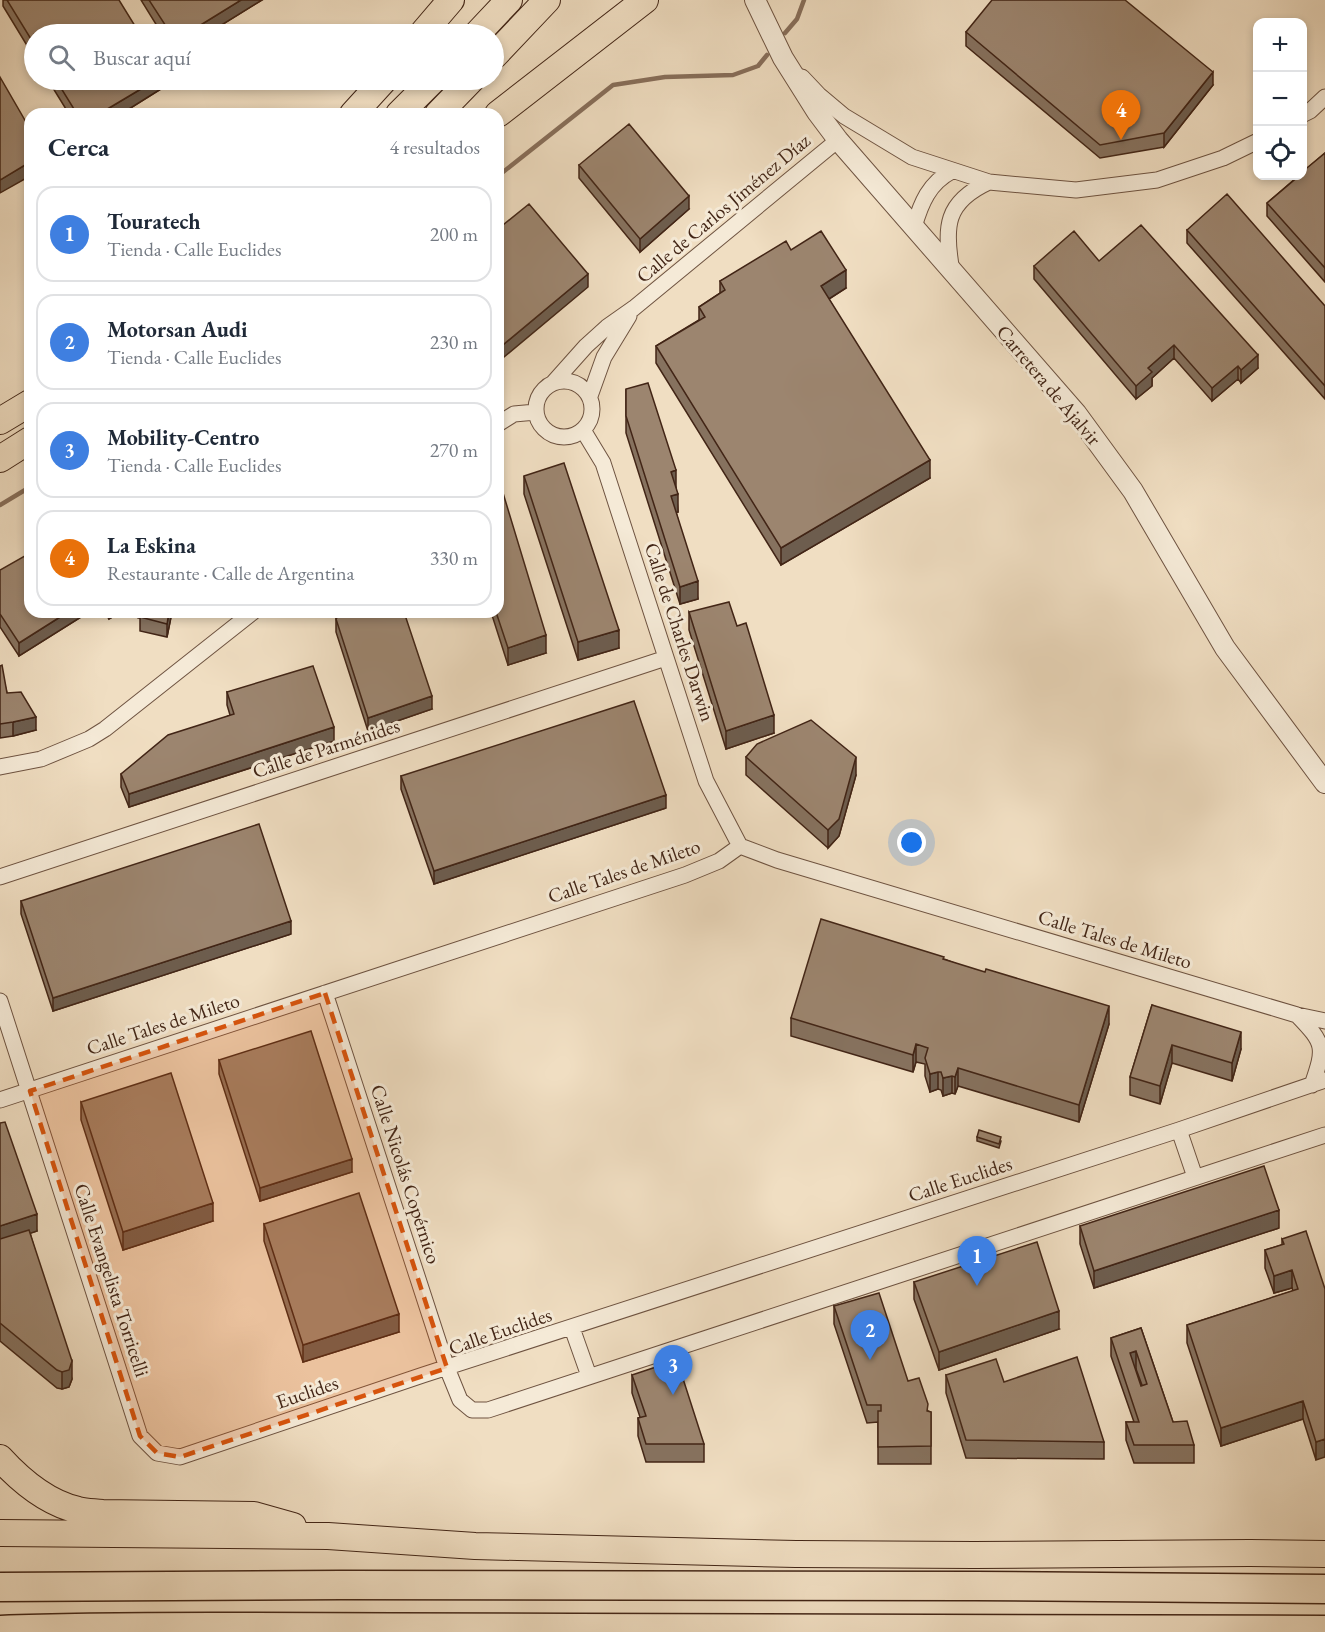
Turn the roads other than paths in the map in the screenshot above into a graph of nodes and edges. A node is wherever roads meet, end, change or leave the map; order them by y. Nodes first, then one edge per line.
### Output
1 (452, 0) edge
2 (509, 0) edge
3 (547, 0) edge
4 (645, 0) edge
5 (755, 0) edge
6 (431, 24) edge
7 (486, 24) edge
8 (504, 45) edge
9 (783, 58) junction
10 (375, 90) edge
11 (423, 90) edge
12 (461, 90) edge
13 (1325, 98) edge
14 (358, 108) edge
15 (405, 108) edge
16 (444, 108) edge
17 (504, 109) edge
18 (1307, 112) edge
19 (838, 140) junction
20 (1253, 143) edge
21 (952, 171) junction
22 (989, 182) junction
23 (914, 227) junction
24 (947, 235) junction
25 (927, 243) junction
26 (952, 271) junction
27 (634, 308) junction
28 (553, 383) junction
29 (590, 396) junction
30 (24, 407) edge
31 (536, 412) junction
32 (504, 420) edge
33 (0, 422) edge
34 (583, 430) junction
35 (24, 444) edge
36 (0, 459) edge
37 (245, 618) edge
38 (666, 658) junction
39 (0, 767) edge
40 (1325, 783) edge
41 (740, 846) junction
42 (0, 877) edge
43 (325, 993) junction
44 (0, 1001) edge
45 (1297, 1015) junction
46 (1325, 1021) edge
47 (1318, 1083) edge
48 (30, 1091) junction
49 (0, 1100) edge
50 (1179, 1130) junction
51 (1325, 1135) edge
52 (1195, 1177) junction
53 (572, 1328) junction
54 (447, 1368) junction
55 (589, 1376) junction
56 (180, 1457) joint
57 (0, 1458) edge
58 (0, 1533) edge
59 (328, 1536) junction
60 (1325, 1548) edge
61 (1250, 1553) junction
62 (1325, 1554) edge
63 (0, 1587) edge
64 (1325, 1589) edge
65 (0, 1630) edge
66 (1325, 1630) edge

1 - 6 highway
2 - 7 highway
3 - 8 highway
4 - 17 highway
5 - 9 street, Carretera de Ajalvir
9 - 19 street, Carretera de Ajalvir
9 - 21 street
10 - 14 highway
11 - 15 highway
12 - 16 highway
13 - 18 street
19 - 23 street, Carretera de Ajalvir
19 - 27 street, Calle de Carlos Jiménez Díaz
20 - 22 street
21 - 22 street
21 - 23 street
22 - 24 street
23 - 25 street, Carretera de Ajalvir
24 - 25 street
24 - 26 street
25 - 26 street, Carretera de Ajalvir
26 - 40 street, Carretera de Ajalvir
27 - 28 street, Calle de Carlos Jiménez Díaz
27 - 29 street, Calle de Carlos Jiménez Díaz
28 - 29 street
28 - 31 street
29 - 34 street
30 - 33 highway
31 - 32 street
31 - 34 street
34 - 38 street, Calle de Charles Darwin
35 - 36 highway
37 - 39 street
38 - 41 street, Calle de Charles Darwin
38 - 42 street, Calle de Parménides
41 - 43 street, Calle Tales de Mileto
41 - 45 street, Calle Tales de Mileto
43 - 48 street, Calle Tales de Mileto
43 - 54 street, Calle Nicolás Copérnico
44 - 48 street
45 - 46 street, Calle Tales de Mileto
45 - 47 street
47 - 50 street, Calle Euclides
48 - 49 street, Calle Tales de Mileto
48 - 56 street, Calle Evangelista Torricelli
50 - 52 street
50 - 53 street, Calle Euclides
51 - 52 street, Calle Euclides
52 - 55 street, Calle Euclides
53 - 54 street, Calle Euclides
53 - 55 street
54 - 55 street, Calle Euclides
54 - 56 street, Euclides
57 - 59 highway
58 - 59 highway
59 - 61 highway
60 - 61 highway
61 - 62 highway
63 - 64 highway
65 - 66 highway

